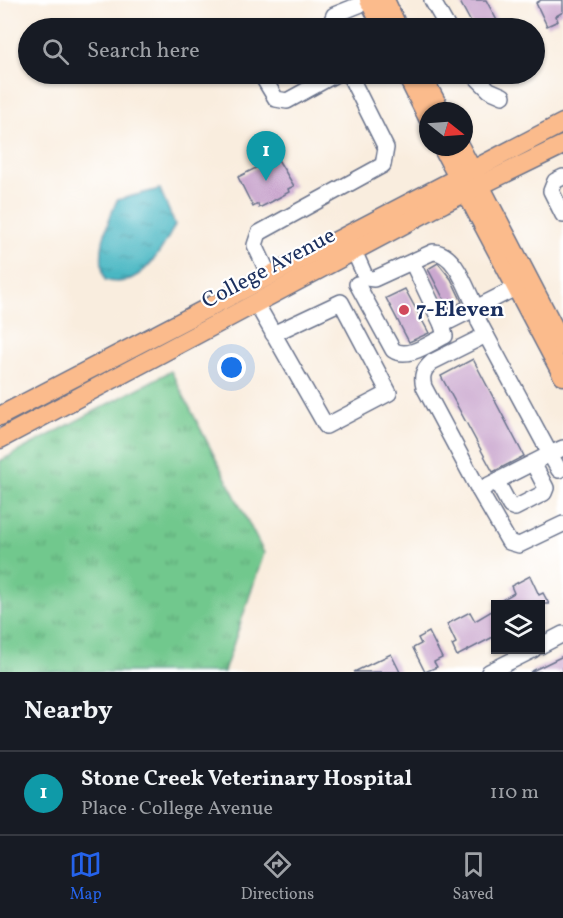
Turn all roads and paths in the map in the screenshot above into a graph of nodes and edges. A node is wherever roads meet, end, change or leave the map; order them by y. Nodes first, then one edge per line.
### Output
1 (369, 0) edge
2 (385, 0) edge
3 (432, 0) edge
4 (333, 18) edge
5 (378, 18) edge
6 (393, 18) edge
7 (442, 18) edge
8 (267, 84) edge
9 (318, 84) edge
10 (354, 84) edge
11 (411, 84) edge
12 (426, 84) edge
13 (483, 84) edge
14 (503, 96) dead end
15 (420, 102) edge
16 (436, 102) edge
17 (563, 123) edge
18 (563, 145) edge
19 (449, 156) edge
20 (463, 156) edge
21 (563, 177) edge
22 (470, 182) junction
23 (563, 215) edge
24 (354, 251) junction
25 (412, 262) junction
26 (269, 275) junction
27 (361, 281) junction
28 (523, 284) junction
29 (341, 302) junction
30 (256, 303) junction
31 (476, 308) junction
32 (442, 325) junction
33 (558, 326) edge
34 (273, 334) junction
35 (486, 335) junction
36 (563, 345) edge
37 (563, 376) edge
38 (0, 416) edge
39 (1, 433) edge
40 (556, 451) edge
41 (532, 463) junction
42 (560, 470) dead end
43 (497, 482) junction
44 (479, 490) junction
45 (563, 524) edge
46 (563, 634) edge
47 (545, 643) edge
48 (525, 654) edge
49 (489, 672) edge

1 - 4 street
1 - 5 main road
2 - 6 main road
3 - 7 street
8 - 9 street
10 - 26 street
11 - 15 main road
12 - 16 main road
13 - 14 street
17 - 22 main road, College Avenue
18 - 22 main road, College Avenue
19 - 22 main road
20 - 22 main road
21 - 23 street
22 - 24 main road, College Avenue
22 - 26 main road, College Avenue
22 - 28 main road
24 - 27 street
24 - 30 main road, College Avenue
25 - 27 street
25 - 31 street
25 - 32 street
26 - 38 main road, College Avenue
27 - 29 street
27 - 32 street
28 - 31 street
28 - 33 main road
28 - 37 main road
29 - 34 street
29 - 34 street
30 - 34 street
30 - 39 main road, College Avenue
31 - 32 street
31 - 35 street
33 - 36 main road
35 - 40 street
35 - 44 street
40 - 41 street
40 - 42 street
41 - 43 street
41 - 43 street
43 - 44 street
44 - 45 street
46 - 47 street
48 - 49 street

